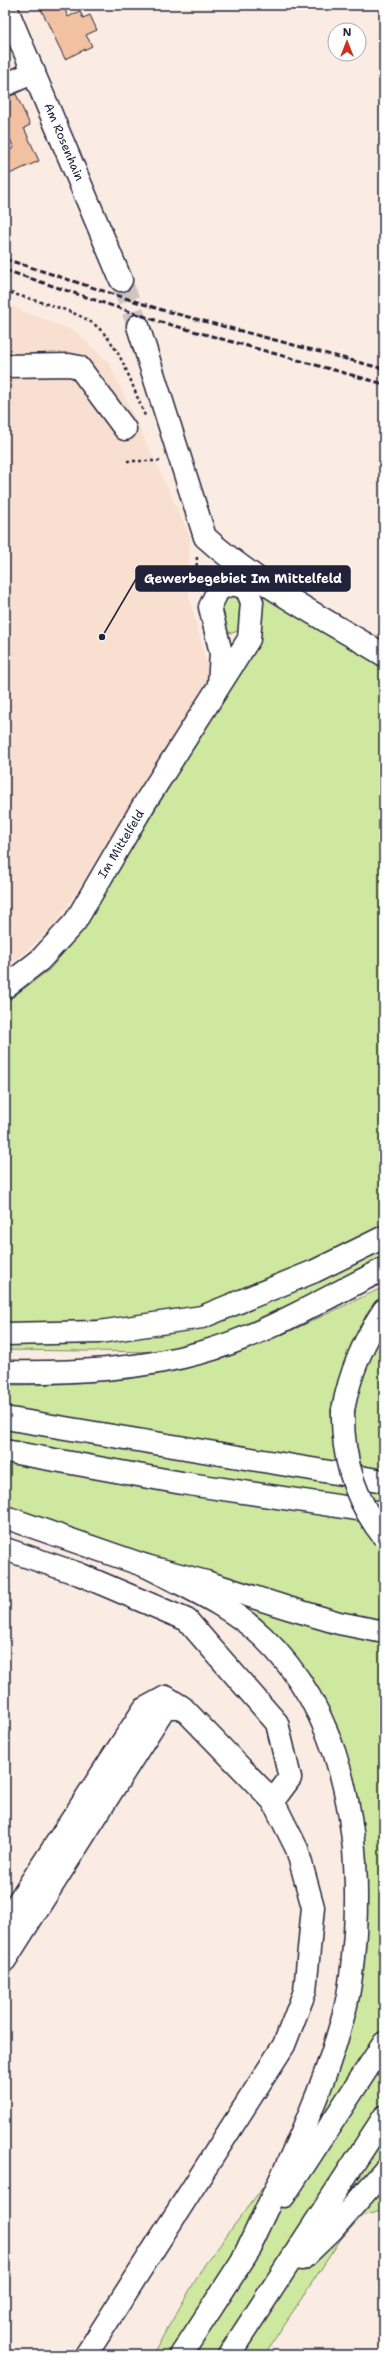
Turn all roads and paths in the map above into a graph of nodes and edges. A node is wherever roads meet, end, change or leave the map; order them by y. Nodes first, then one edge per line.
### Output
1 (5, 5) edge
2 (34, 72) junction
3 (5, 85) edge
4 (121, 280) tunnel mouth
5 (138, 326) tunnel mouth
6 (5, 366) edge
7 (125, 429) dead end
8 (127, 461) dead end
9 (164, 461) dead end
10 (205, 537) junction
11 (210, 607) junction
12 (384, 655) edge
13 (219, 685) junction
14 (5, 987) edge
15 (384, 1237) edge
16 (384, 1269) edge
17 (384, 1310) edge
18 (5, 1334) edge
19 (5, 1372) edge
20 (5, 1418) edge
21 (5, 1451) edge
22 (298, 1467) junction
23 (384, 1472) edge
24 (384, 1481) edge
25 (384, 1513) edge
26 (5, 1517) edge
27 (384, 1537) edge
28 (5, 1549) edge
29 (146, 1566) junction
30 (384, 1632) edge
31 (182, 1706) junction
32 (273, 1801) junction
33 (5, 1922) edge
34 (5, 1960) edge
35 (384, 2043) edge
36 (384, 2117) edge
37 (384, 2171) edge
38 (243, 2259) junction
39 (275, 2285) junction
40 (86, 2355) edge
41 (181, 2355) edge
42 (229, 2355) edge

1 - 2 main road, Am Rosenhain
2 - 3 main road
2 - 4 main road, Am Rosenhain
5 - 10 main road
6 - 7 main road
8 - 9 path
10 - 11 path
10 - 12 main road
11 - 13 main road, Im Mittelfeld
11 - 13 main road, Im Mittelfeld
13 - 14 main road, Im Mittelfeld
15 - 18 main road
16 - 19 main road
17 - 27 main road, bridge
20 - 22 main road
21 - 25 main road
22 - 23 main road
22 - 24 main road
26 - 29 main road
28 - 32 main road
29 - 30 main road
29 - 38 main road
31 - 32 main road
31 - 33 main road
31 - 34 main road
32 - 40 main road
35 - 38 main road
36 - 39 main road
37 - 39 main road
38 - 41 main road
39 - 42 main road

